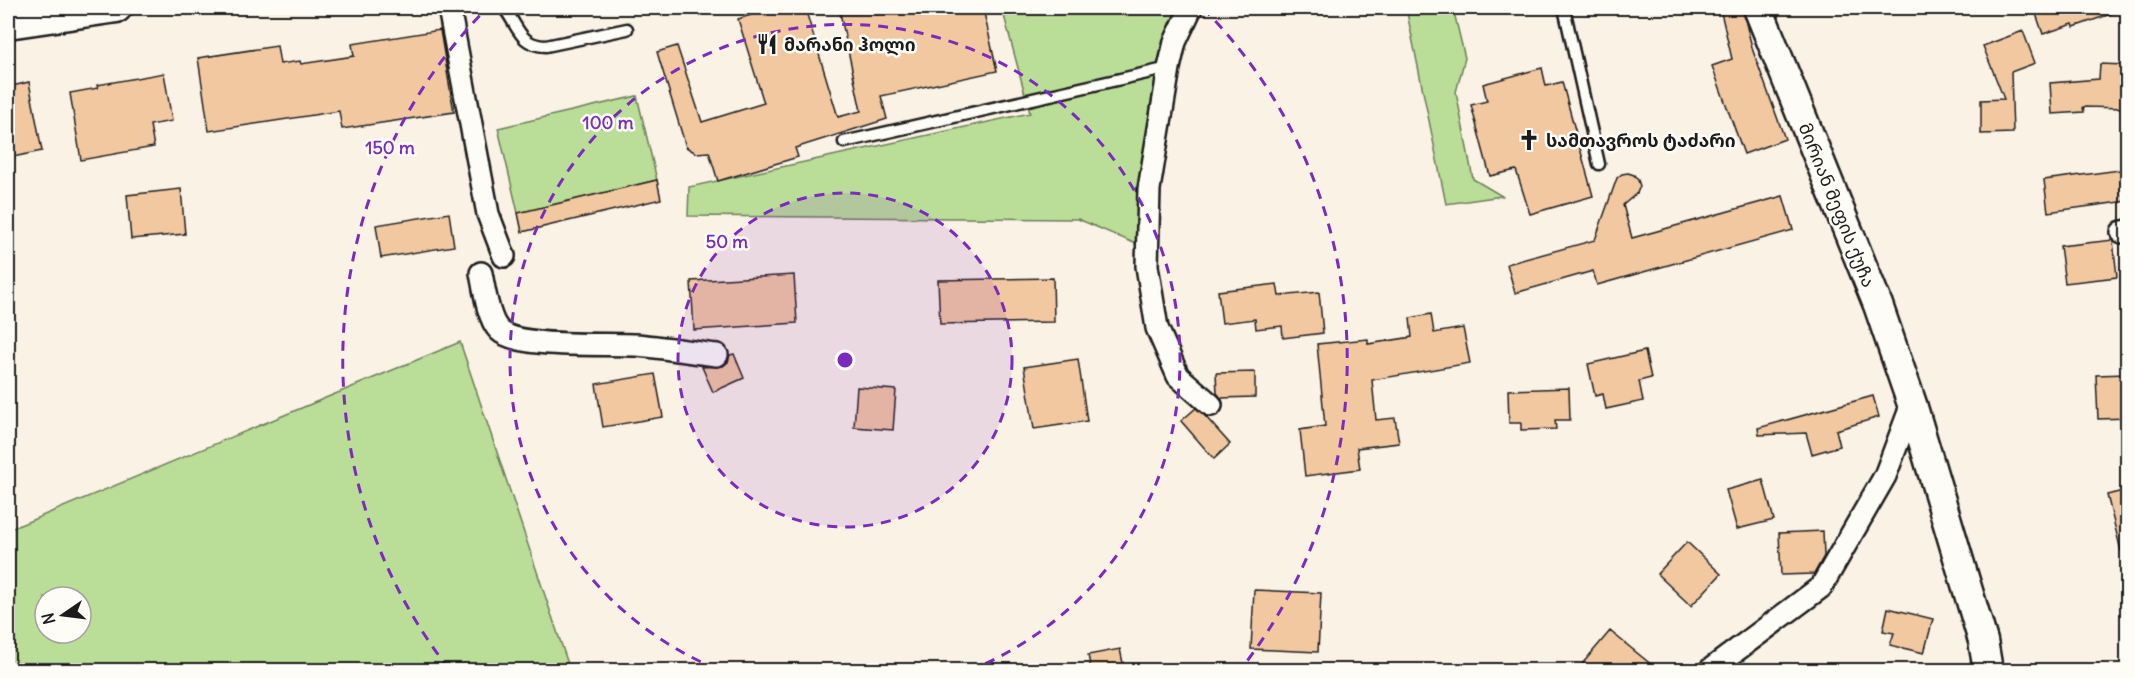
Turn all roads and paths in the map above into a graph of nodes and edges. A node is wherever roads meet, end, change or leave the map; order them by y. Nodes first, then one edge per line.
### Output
1 (117, 8) edge
2 (449, 8) edge
3 (504, 8) edge
4 (1191, 8) edge
5 (1564, 8) edge
6 (1758, 8) edge
7 (8, 24) edge
8 (627, 29) dead end
9 (1169, 68) junction
10 (844, 142) dead end
11 (1599, 164) dead end
12 (504, 256) dead end
13 (481, 273) dead end
14 (717, 356) dead end
15 (1912, 404) junction
16 (1211, 405) dead end
17 (1710, 670) edge
18 (1988, 670) edge

1 - 7 street
2 - 12 street
3 - 8 lane
4 - 9 street
5 - 11 lane
6 - 15 street, მირიან მეფის ქუჩა
9 - 10 lane
9 - 16 street
13 - 14 street
15 - 17 street
15 - 18 street, მირიან მეფის ქუჩა

